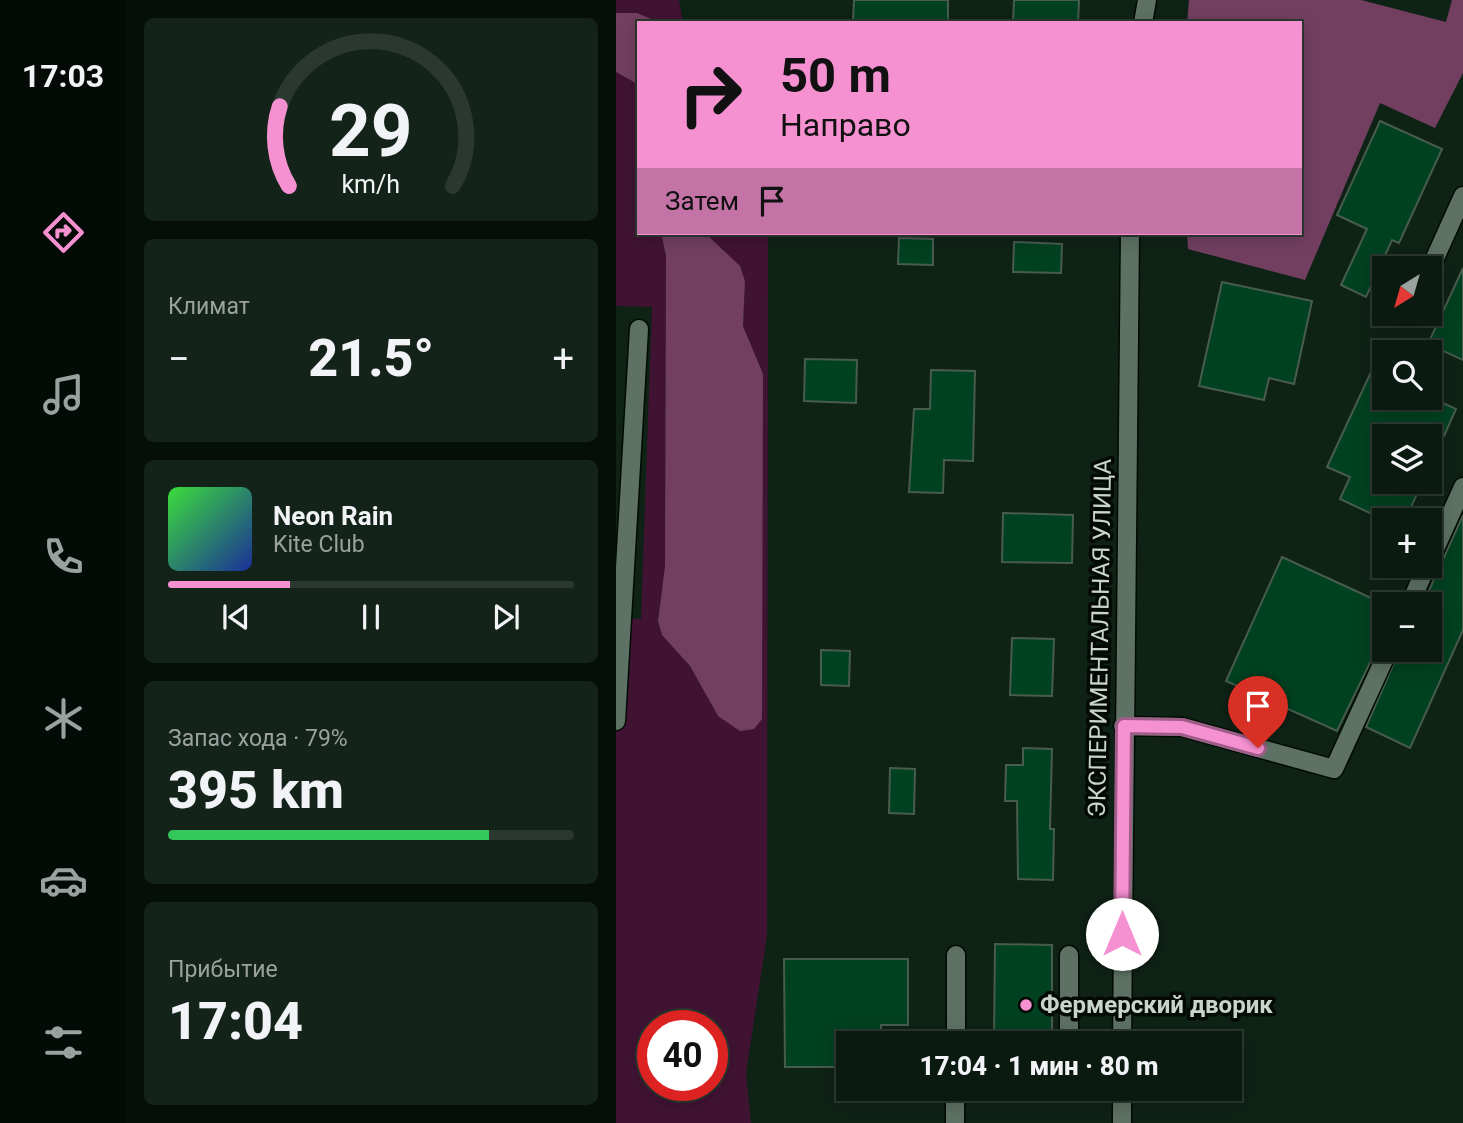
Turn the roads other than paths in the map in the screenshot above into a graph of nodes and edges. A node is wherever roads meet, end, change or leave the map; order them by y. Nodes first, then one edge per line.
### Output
1 (1147, 0) edge
2 (1143, 21) edge
3 (1463, 196) edge
4 (1129, 235) edge
5 (1436, 256) edge
6 (639, 329) dead end
7 (1463, 487) edge
8 (1442, 533) edge
9 (1383, 662) edge
10 (616, 721) edge
11 (1124, 726) junction
12 (1069, 955) dead end
13 (956, 956) dead end
14 (956, 1031) edge
15 (1069, 1031) edge
16 (1122, 1031) edge
17 (955, 1101) edge
18 (1122, 1101) edge
19 (955, 1123) edge
20 (1122, 1123) edge

1 - 2 street
3 - 5 street
4 - 11 street, ЭКСПЕРИМЕНТАЛЬНАЯ УЛИЦА
6 - 10 street
7 - 8 street
9 - 11 street
11 - 16 street, ЭКСПЕРИМЕНТАЛЬНАЯ УЛИЦА
12 - 15 street
13 - 14 street
17 - 19 street
18 - 20 street

